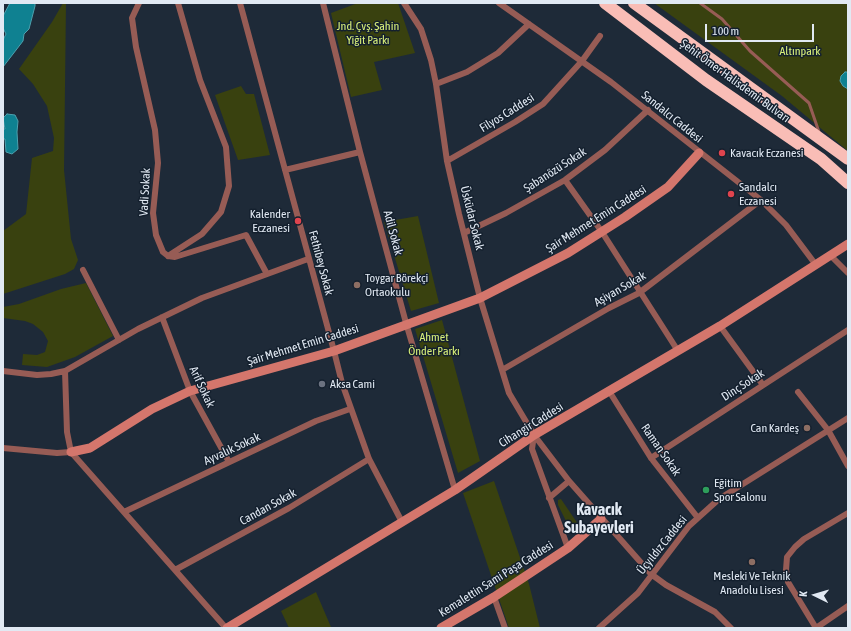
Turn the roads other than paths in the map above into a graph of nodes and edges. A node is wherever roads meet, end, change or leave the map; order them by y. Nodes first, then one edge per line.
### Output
1 (139, 3) edge
2 (178, 3) edge
3 (240, 3) edge
4 (323, 3) edge
5 (404, 3) edge
6 (499, 3) edge
7 (605, 3) edge
8 (634, 3) edge
9 (700, 3) edge
10 (529, 24) junction
11 (600, 36) dead end
12 (582, 61) junction
13 (436, 84) junction
14 (648, 110) junction
15 (821, 138) junction
16 (360, 152) junction
17 (699, 153) junction
18 (848, 159) edge
19 (446, 161) junction
20 (285, 170) junction
21 (565, 180) junction
22 (848, 183) edge
23 (761, 200) junction
24 (602, 232) junction
25 (464, 233) junction
26 (848, 244) edge
27 (830, 255) junction
28 (168, 256) junction
29 (308, 259) junction
30 (816, 264) junction
31 (83, 270) dead end
32 (267, 274) junction
33 (848, 274) edge
34 (639, 293) junction
35 (480, 298) junction
36 (162, 318) junction
37 (406, 323) junction
38 (720, 326) junction
39 (848, 330) edge
40 (119, 340) junction
41 (334, 351) junction
42 (678, 351) junction
43 (502, 370) junction
44 (3, 371) edge
45 (65, 371) junction
46 (763, 385) junction
47 (190, 391) junction
48 (609, 391) junction
49 (798, 392) dead end
50 (350, 409) junction
51 (848, 418) edge
52 (828, 430) junction
53 (534, 435) junction
54 (3, 448) edge
55 (71, 452) junction
56 (651, 458) junction
57 (369, 459) junction
58 (229, 462) junction
59 (848, 466) edge
60 (569, 482) junction
61 (455, 490) junction
62 (548, 498) junction
63 (124, 512) junction
64 (848, 513) edge
65 (698, 518) junction
66 (601, 519) junction
67 (402, 522) junction
68 (568, 548) junction
69 (175, 570) junction
70 (651, 574) junction
71 (494, 597) junction
72 (848, 606) edge
73 (227, 628) edge
74 (441, 628) edge
75 (505, 628) edge
76 (599, 628) edge
77 (731, 628) edge
78 (816, 628) edge

1 - 28 street, Vadi Sokak
2 - 28 street
3 - 20 street, Fethibey Sokak
4 - 16 street, Adil Sokak
5 - 13 street, Üsküdar Sokak
6 - 10 street, Sandalcı Caddesi
7 - 22 highway, Şehit Ömer Halisdemir Bulvarı
8 - 15 highway, Şehit Ömer Halisdemir Bulvarı
9 - 15 lane
10 - 12 street, Sandalcı Caddesi
10 - 13 street
11 - 12 street, Filyos Caddesi
12 - 14 street, Sandalcı Caddesi
12 - 19 street, Filyos Caddesi
13 - 19 street, Üsküdar Sokak
14 - 17 street, Sandalcı Caddesi
14 - 21 street, Şabanözü Sokak
15 - 18 highway, Şehit Ömer Halisdemir Bulvarı
16 - 20 street
16 - 37 street, Adil Sokak
17 - 23 street, Sandalcı Caddesi
17 - 24 street, Şair Mehmet Emin Caddesi
19 - 25 street, Üsküdar Sokak
20 - 29 street, Fethibey Sokak
21 - 24 street
21 - 25 street, Şabanözü Sokak
23 - 30 street, Sandalcı Caddesi
23 - 34 street, Aşiyan Sokak
24 - 34 street
24 - 35 street, Şair Mehmet Emin Caddesi
25 - 35 street, Üsküdar Sokak
26 - 27 street, Cihangir Caddesi
27 - 30 street, Cihangir Caddesi
27 - 33 street
28 - 32 street
29 - 32 street
29 - 41 street, Fethibey Sokak
30 - 38 street, Cihangir Caddesi
31 - 40 street
32 - 36 street
34 - 42 street
34 - 43 street, Aşiyan Sokak
35 - 37 street, Şair Mehmet Emin Caddesi
35 - 43 street, Üsküdar Sokak
36 - 40 street
36 - 47 street, Arif Sokak
37 - 41 street, Şair Mehmet Emin Caddesi
37 - 61 street, Adil Sokak
38 - 42 street, Cihangir Caddesi
38 - 46 street
39 - 46 street, Dinç Sokak
40 - 45 street
41 - 47 street, Şair Mehmet Emin Caddesi
41 - 50 street, Fethibey Sokak
42 - 48 street, Cihangir Caddesi
43 - 53 street, Üsküdar Sokak
44 - 45 street
45 - 55 street
46 - 56 street, Dinç Sokak
47 - 55 street, Şair Mehmet Emin Caddesi
47 - 58 street, Arif Sokak
48 - 53 street, Cihangir Caddesi
48 - 56 street, Raman Sokak
49 - 52 street
50 - 57 street, Fethibey Sokak
50 - 58 street, Ayvalık Sokak
51 - 52 street, Üçyıldız Caddesi
52 - 59 street
52 - 65 street, Üçyıldız Caddesi
53 - 60 street, Üsküdar Sokak
53 - 61 street, Cihangir Caddesi
53 - 62 street
54 - 55 street
55 - 63 street
56 - 65 street, Raman Sokak
57 - 67 street, Fethibey Sokak
57 - 69 street, Candan Sokak
58 - 63 street, Ayvalık Sokak
60 - 62 street
60 - 66 street, Üsküdar Sokak
61 - 67 street, Cihangir Caddesi
62 - 68 street
63 - 69 street
64 - 78 street
65 - 70 street, Üçyıldız Caddesi
66 - 68 street, Kemalettin Sami Paşa Caddesi
66 - 70 street, Üsküdar Sokak
67 - 73 street, Cihangir Caddesi
68 - 71 street, Kemalettin Sami Paşa Caddesi
69 - 73 street
70 - 76 street, Üçyıldız Caddesi
70 - 77 street, Üsküdar Sokak
71 - 74 street, Kemalettin Sami Paşa Caddesi
71 - 75 street
72 - 78 street

